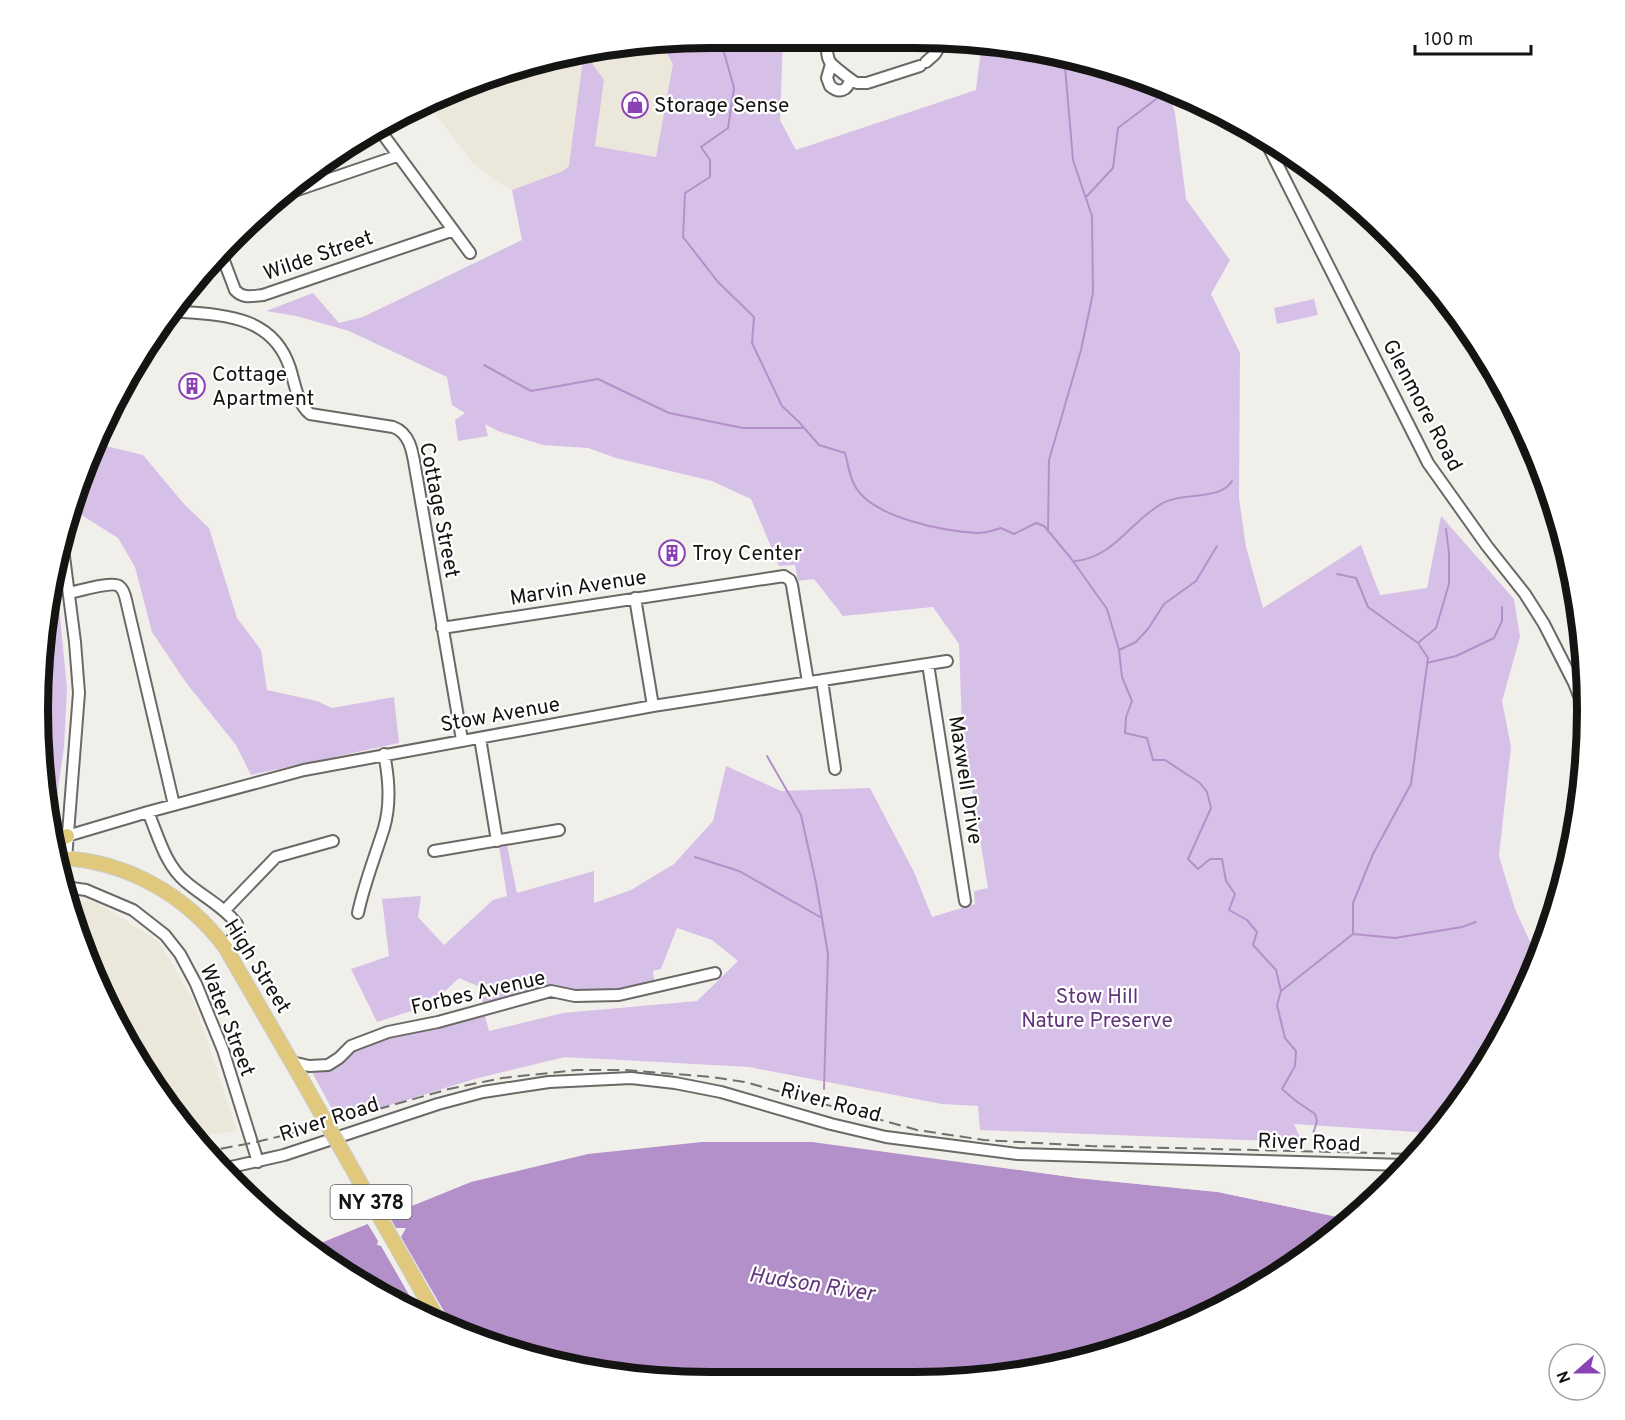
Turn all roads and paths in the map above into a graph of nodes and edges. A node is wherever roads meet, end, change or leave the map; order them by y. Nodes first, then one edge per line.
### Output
1 (827, 48) edge
2 (937, 49) edge
3 (831, 64) junction
4 (850, 79) junction
5 (383, 135) edge
6 (1272, 153) edge
7 (397, 156) junction
8 (303, 188) edge
9 (451, 231) junction
10 (470, 253) dead end
11 (224, 261) edge
12 (181, 312) edge
13 (65, 564) edge
14 (69, 593) junction
15 (635, 598) junction
16 (442, 628) junction
17 (947, 661) dead end
18 (928, 664) junction
19 (822, 680) junction
20 (808, 682) junction
21 (1577, 689) edge
22 (653, 706) junction
23 (480, 738) junction
24 (462, 740) junction
25 (384, 754) junction
26 (835, 769) dead end
27 (174, 805) junction
28 (148, 812) junction
29 (559, 830) dead end
30 (62, 839) edge
31 (333, 841) dead end
32 (497, 841) junction
33 (434, 851) dead end
34 (66, 859) edge
35 (73, 888) edge
36 (965, 901) dead end
37 (224, 910) junction
38 (358, 913) dead end
39 (225, 946) junction
40 (716, 974) dead end
41 (292, 1062) junction
42 (258, 1162) junction
43 (1395, 1165) edge
44 (232, 1167) edge
45 (433, 1311) edge

1 - 3 street
2 - 4 street
3 - 4 street
3 - 4 street
5 - 7 street
6 - 21 street, Glenmore Road
7 - 8 street
7 - 9 street
9 - 10 street
9 - 11 street, Wilde Street
12 - 16 street, Cottage Street
13 - 14 street
14 - 27 street
14 - 30 street
15 - 16 street, Marvin Avenue
15 - 20 street, Marvin Avenue
15 - 22 street
16 - 24 street, Cottage Street
17 - 18 street, Stow Avenue
18 - 19 street, Stow Avenue
18 - 36 street, Maxwell Drive
19 - 20 street, Stow Avenue
19 - 26 street
20 - 22 street, Stow Avenue
22 - 23 street, Stow Avenue
23 - 24 street, Stow Avenue
23 - 32 street
24 - 25 street, Stow Avenue
25 - 27 street, Stow Avenue
25 - 38 street
27 - 28 street, Stow Avenue
28 - 30 street, Stow Avenue
28 - 37 street
29 - 32 street
31 - 37 street
32 - 33 street
34 - 39 main road, High Street / NY 378
35 - 42 street, Water Street
37 - 39 street
39 - 41 main road, High Street / NY 378
40 - 41 street, Forbes Avenue
41 - 45 main road, High Street / NY 378, bridge
42 - 43 street, River Road
42 - 44 street, River Road

